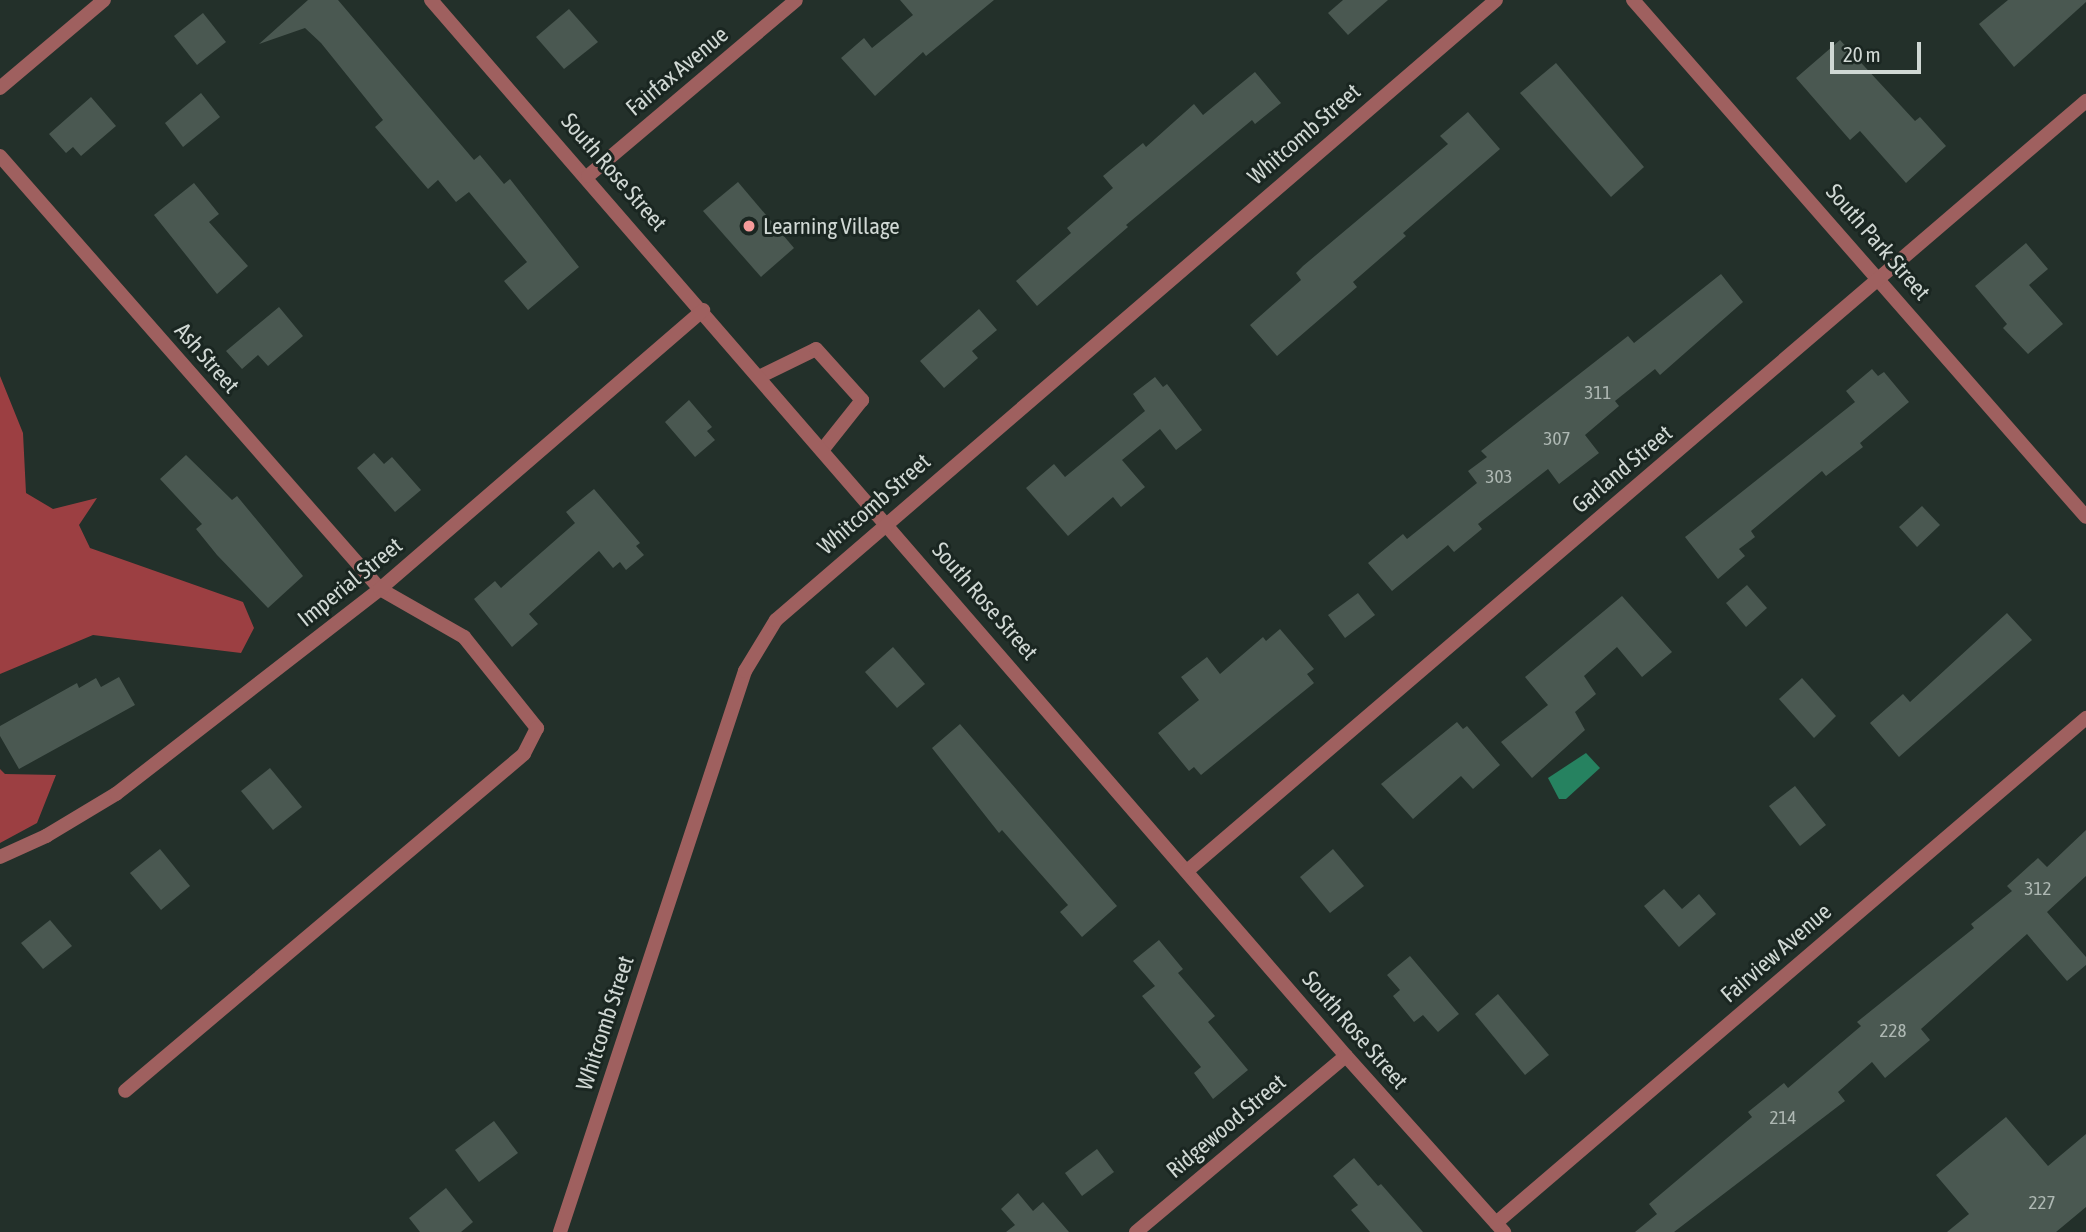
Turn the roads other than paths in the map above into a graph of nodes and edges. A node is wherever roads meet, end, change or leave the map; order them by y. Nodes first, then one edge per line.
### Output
1 (104, 0) edge
2 (431, 0) edge
3 (796, 0) edge
4 (1496, 0) edge
5 (1633, 0) edge
6 (0, 88) edge
7 (2086, 101) edge
8 (0, 156) edge
9 (588, 176) junction
10 (1881, 279) junction
11 (704, 310) junction
12 (761, 376) junction
13 (823, 449) junction
14 (2086, 517) edge
15 (886, 522) junction
16 (380, 589) junction
17 (2086, 718) edge
18 (0, 856) edge
19 (1187, 871) junction
20 (1346, 1056) junction
21 (125, 1091) dead end
22 (1500, 1227) edge
23 (560, 1232) edge
24 (1136, 1232) edge

1 - 6 street
2 - 9 street, South Rose Street
3 - 9 street, Fairfax Avenue
4 - 15 street, Whitcomb Street
5 - 10 street, South Park Street
7 - 10 street, Garland Street
8 - 16 street, Ash Street
9 - 11 street, South Rose Street
10 - 14 street, South Park Street
10 - 19 street, Garland Street
11 - 12 street, South Rose Street
11 - 16 street, Imperial Street
12 - 13 street, South Rose Street
12 - 13 street
13 - 15 street, South Rose Street
15 - 19 street, South Rose Street
15 - 23 street, Whitcomb Street
16 - 18 street, Imperial Street
16 - 21 street, Ash Street
17 - 22 street, Fairview Avenue
19 - 20 street, South Rose Street
20 - 22 street, South Rose Street
20 - 24 street, Ridgewood Street

